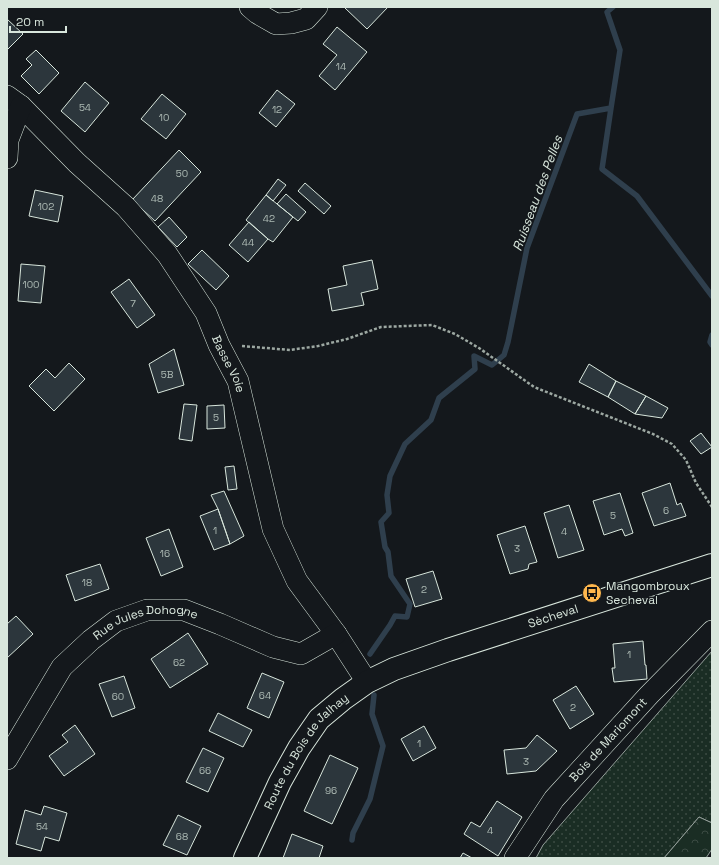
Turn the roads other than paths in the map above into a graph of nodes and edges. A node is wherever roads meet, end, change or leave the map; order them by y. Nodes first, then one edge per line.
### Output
1 (250, 7) edge
2 (317, 7) edge
3 (14, 101) edge
4 (7, 158) edge
5 (712, 565) edge
6 (712, 631) edge
7 (336, 634) junction
8 (394, 670) joint
9 (367, 682) junction
10 (7, 759) edge
11 (245, 858) edge
12 (515, 858) edge

1 - 2 street
3 - 4 street
3 - 7 street, Basse Voie
5 - 8 main road, Sècheval
6 - 12 street, Bois de Mariomont
7 - 9 street, Basse Voie
7 - 10 street, Rue Jules Dohogne
8 - 9 main road, Route du Bois de Jalhay
9 - 11 main road, Route du Bois de Jalhay

